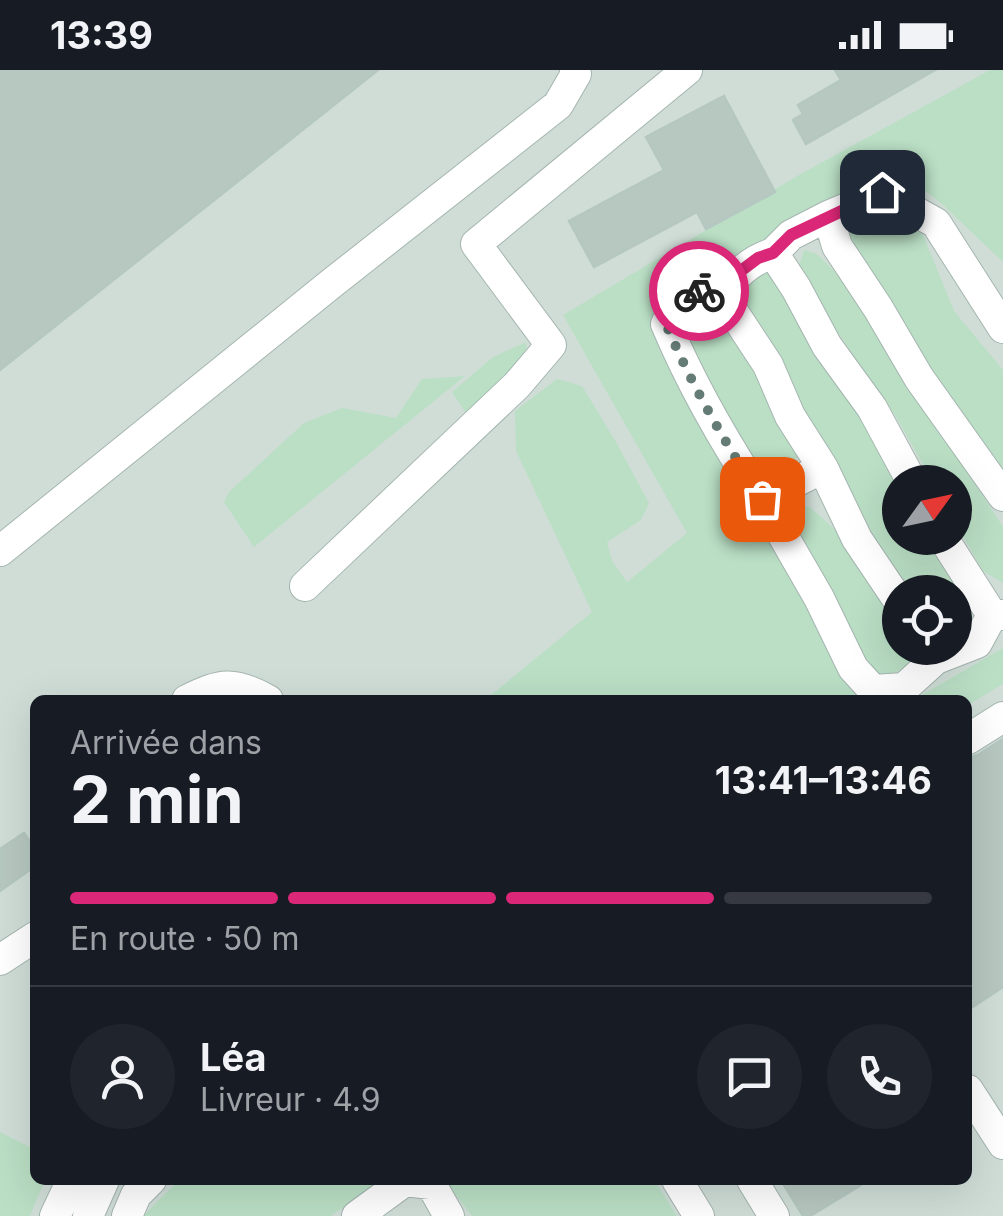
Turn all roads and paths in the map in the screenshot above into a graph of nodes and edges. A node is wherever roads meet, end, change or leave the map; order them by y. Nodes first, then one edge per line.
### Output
1 (575, 70) edge
2 (687, 70) edge
3 (828, 216) junction
4 (773, 253) junction
5 (722, 296) junction
6 (1003, 328) edge
7 (903, 465) edge
8 (823, 468) junction
9 (1003, 496) edge
10 (762, 499) junction
11 (0, 551) edge
12 (956, 555) edge
13 (882, 576) edge
14 (305, 586) dead end
15 (998, 615) edge
16 (972, 645) edge
17 (922, 665) edge
18 (196, 695) edge
19 (258, 695) edge
20 (1003, 717) edge
21 (972, 736) edge
22 (30, 941) edge
23 (0, 960) edge
24 (972, 1096) edge
25 (1003, 1144) edge
26 (70, 1185) edge
27 (102, 1185) edge
28 (146, 1185) edge
29 (401, 1185) edge
30 (432, 1185) edge
31 (680, 1185) edge
32 (755, 1185) edge
33 (55, 1216) edge
34 (88, 1216) edge
35 (126, 1216) edge
36 (357, 1216) edge
37 (449, 1216) edge
38 (699, 1216) edge
39 (774, 1216) edge

1 - 11 street
2 - 14 street
3 - 4 street
3 - 6 street
3 - 9 street
4 - 5 street
4 - 7 street
5 - 8 street
5 - 10 street
8 - 10 street
8 - 13 street
10 - 17 street
12 - 15 street
15 - 16 street
18 - 19 street
20 - 21 street
22 - 23 street
24 - 25 street
26 - 33 street
27 - 34 street
28 - 35 street
29 - 36 street
30 - 37 street
31 - 38 street
32 - 39 street

